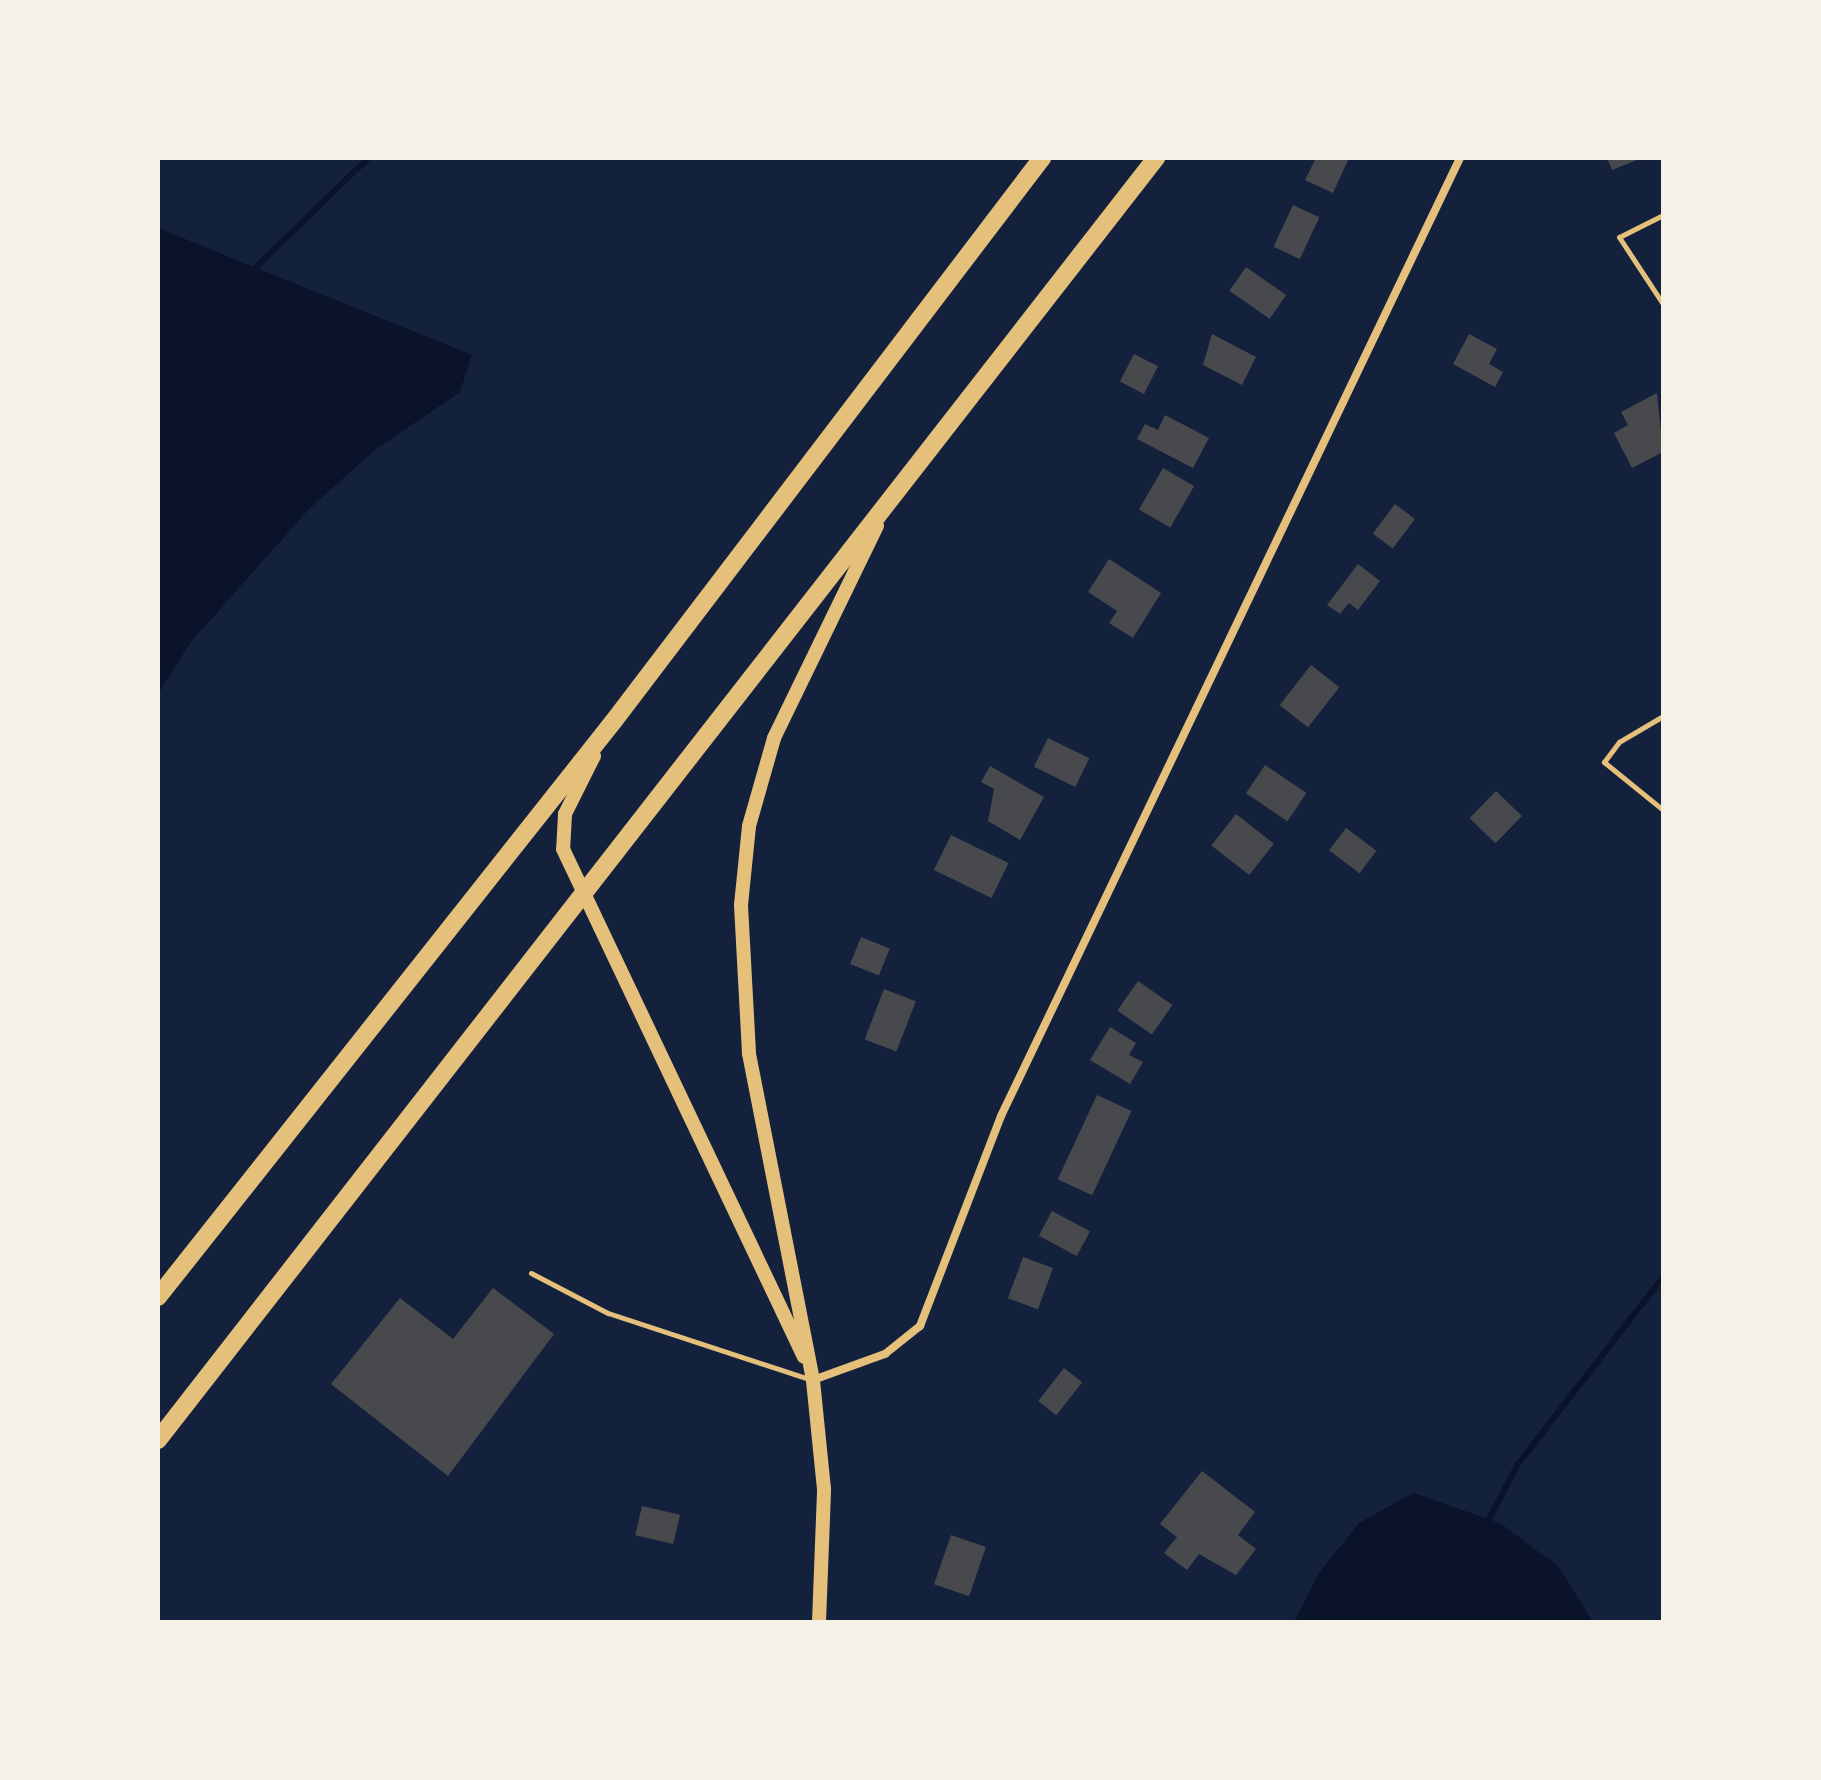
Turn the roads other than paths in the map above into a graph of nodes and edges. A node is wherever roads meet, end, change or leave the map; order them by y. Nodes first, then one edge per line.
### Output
1 (1042, 158) edge
2 (1156, 158) edge
3 (1460, 158) edge
4 (1663, 215) edge
5 (1663, 304) edge
6 (884, 512) junction
7 (1663, 716) edge
8 (613, 722) junction
9 (1663, 810) edge
10 (582, 897) junction
11 (531, 1273) dead end
12 (158, 1297) edge
13 (813, 1380) junction
14 (158, 1440) edge
15 (819, 1622) edge

1 - 8 highway
2 - 6 highway
3 - 13 street
4 - 5 lane
6 - 10 highway
6 - 13 street
7 - 9 lane
8 - 10 street
8 - 12 highway
10 - 13 street
10 - 14 highway
11 - 13 lane
13 - 15 street

